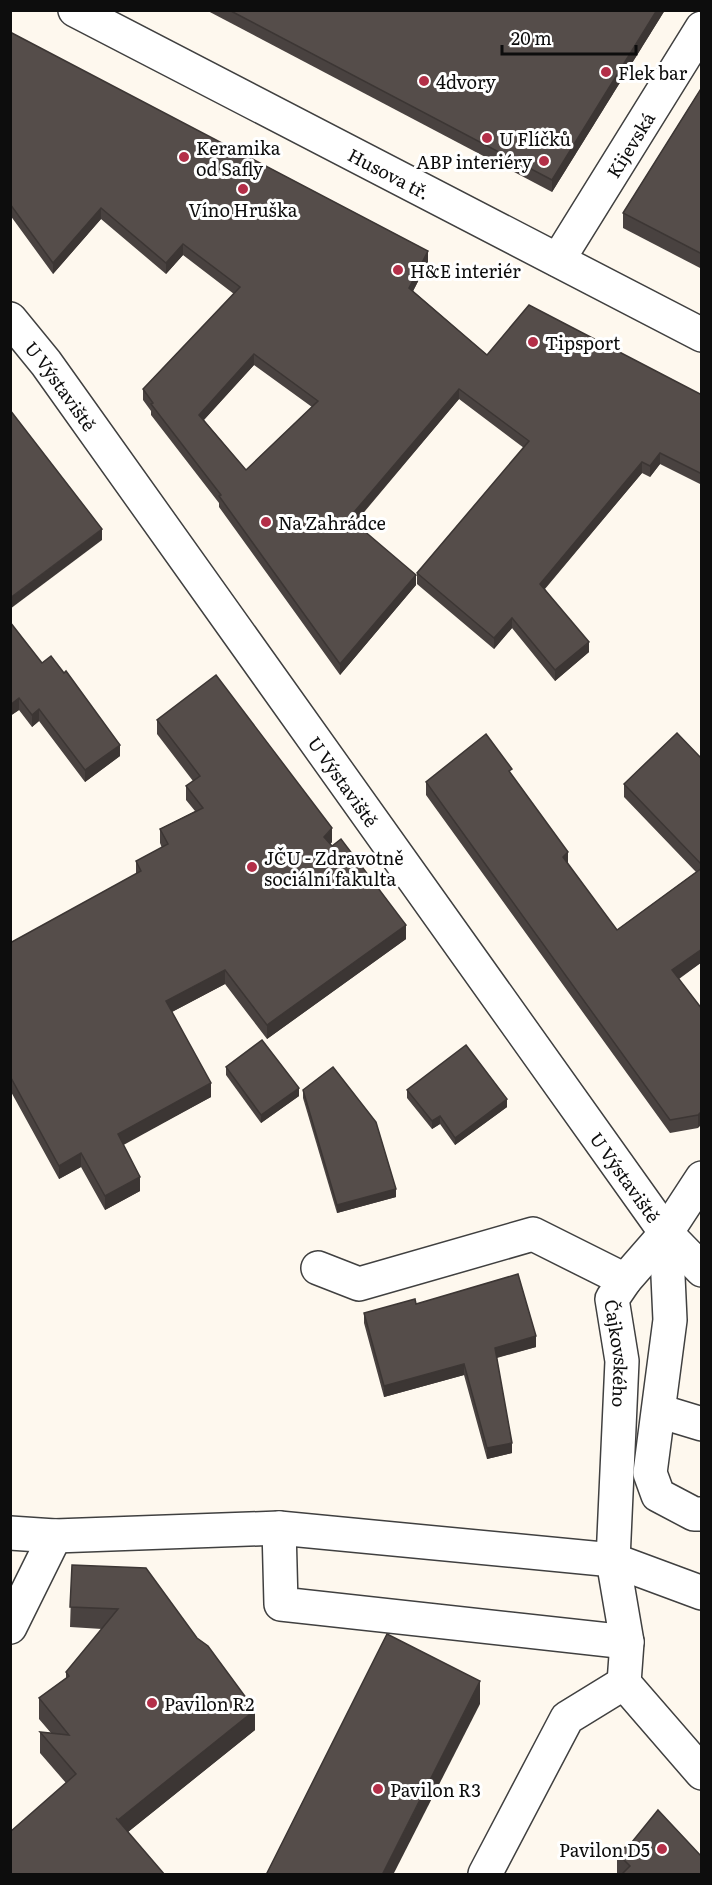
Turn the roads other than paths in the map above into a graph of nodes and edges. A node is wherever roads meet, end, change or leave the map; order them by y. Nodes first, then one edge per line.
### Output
1 (75, 10) edge
2 (702, 28) edge
3 (558, 260) junction
4 (10, 318) edge
5 (702, 335) edge
6 (702, 1178) edge
7 (666, 1233) junction
8 (318, 1268) dead end
9 (702, 1270) edge
10 (625, 1280) junction
11 (659, 1411) junction
12 (702, 1424) edge
13 (702, 1514) edge
14 (279, 1528) junction
15 (10, 1533) edge
16 (55, 1536) junction
17 (614, 1560) junction
18 (702, 1593) edge
19 (10, 1627) edge
20 (627, 1642) junction
21 (624, 1683) junction
22 (702, 1773) edge
23 (485, 1875) edge

1 - 3 street, Husova tř.
2 - 3 street, Kijevská
3 - 5 street, Husova tř.
4 - 7 street, U Výstaviště
6 - 7 street, Čajkovského
7 - 9 street, U Výstaviště
7 - 10 street, Čajkovského
7 - 11 street
8 - 10 street
10 - 17 street, Čajkovského
11 - 12 street
11 - 13 street
14 - 16 street
14 - 17 street
14 - 20 street
15 - 16 street
16 - 19 street
17 - 18 street
17 - 20 street, Čajkovského
20 - 21 street, Čajkovského
21 - 22 street
21 - 23 street

